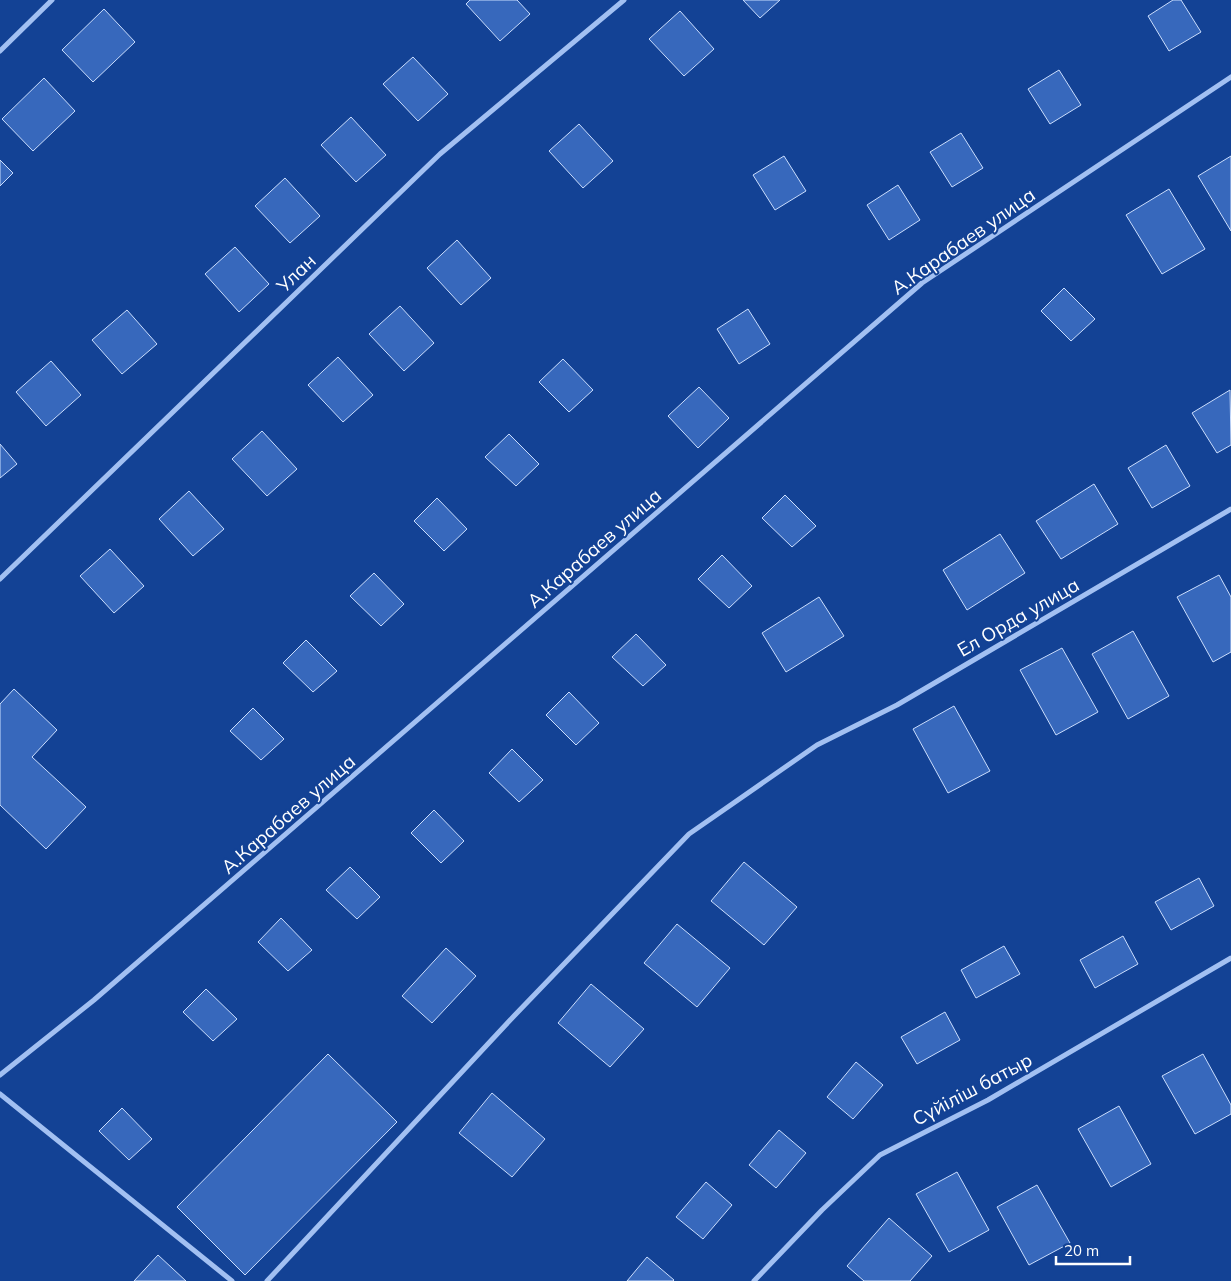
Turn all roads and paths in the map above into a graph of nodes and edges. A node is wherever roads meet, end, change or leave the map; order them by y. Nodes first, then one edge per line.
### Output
1 (52, 0) edge
2 (624, 0) edge
3 (0, 51) edge
4 (1231, 77) edge
5 (1231, 509) edge
6 (0, 579) edge
7 (1231, 958) edge
8 (0, 1075) edge
9 (0, 1094) edge
10 (232, 1281) edge
11 (267, 1281) edge
12 (754, 1281) edge

1 - 3 street
2 - 6 street, Улан
4 - 8 street, А.Карабаев улица
5 - 11 street, Ел Орда улица
7 - 12 street, Сүйіліш батыр
9 - 10 street

